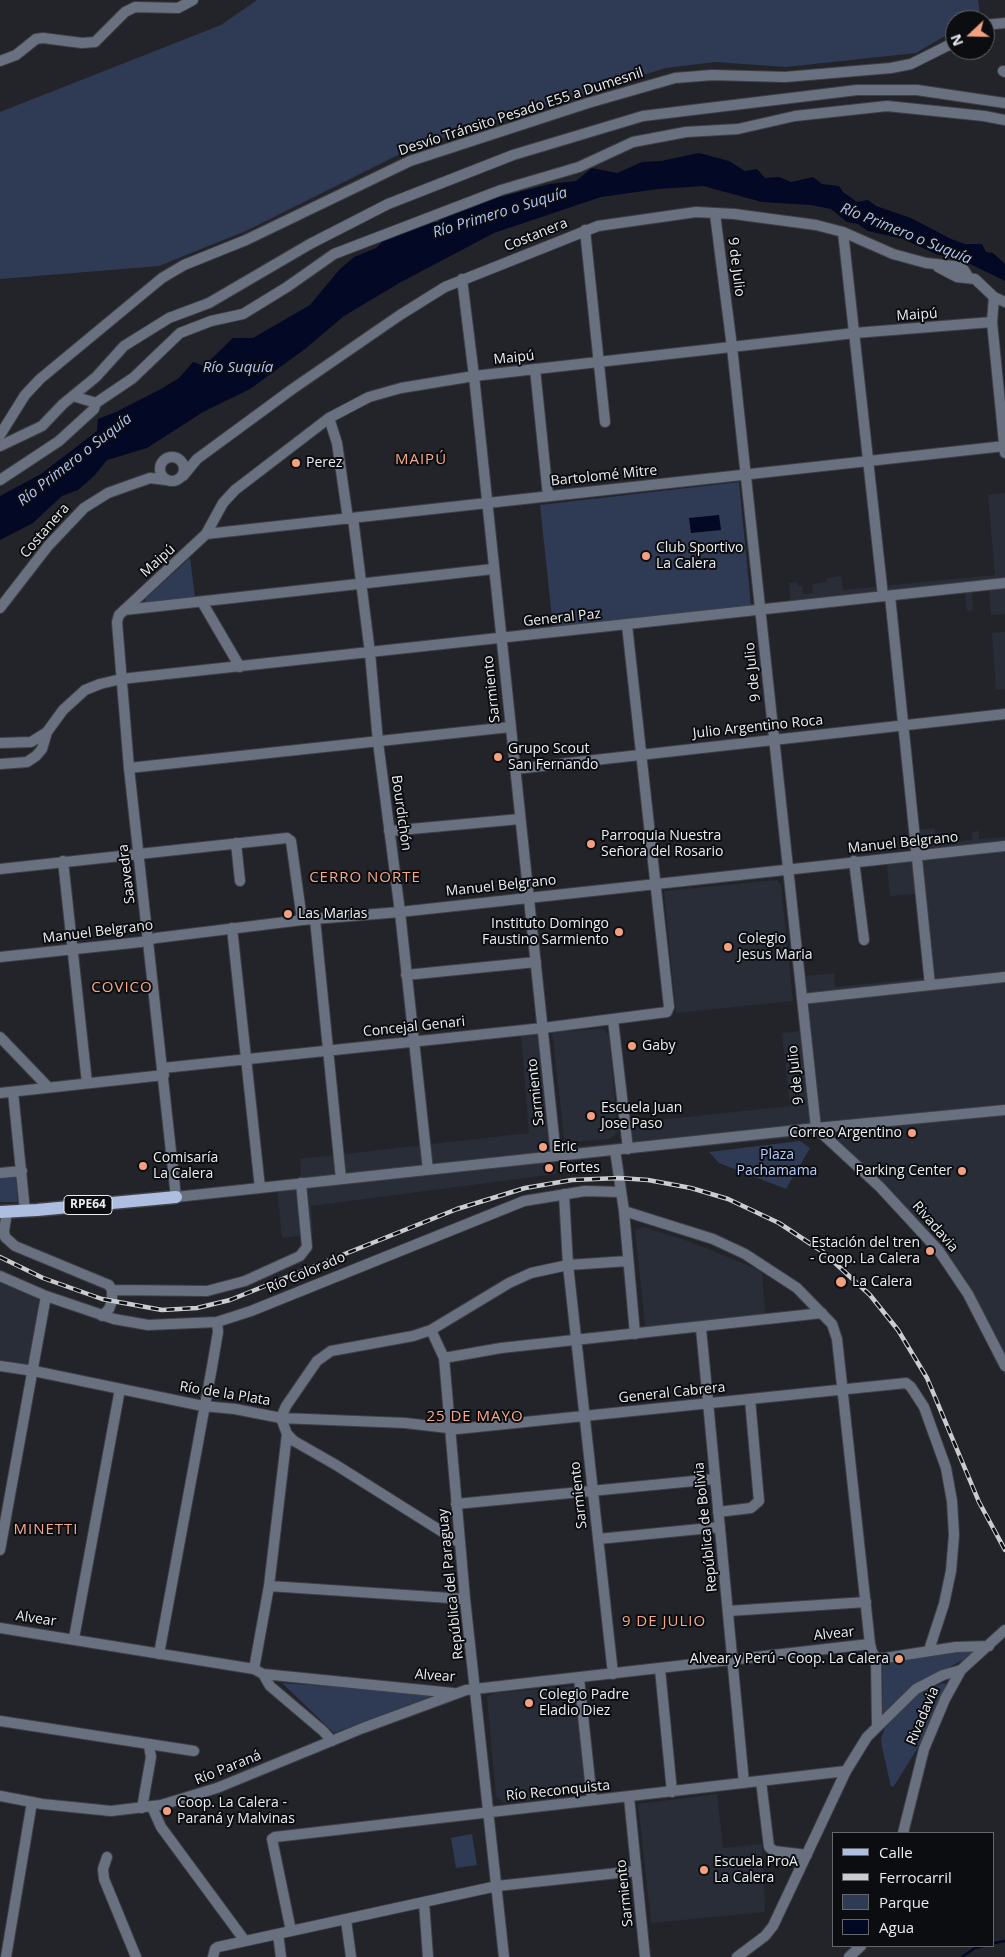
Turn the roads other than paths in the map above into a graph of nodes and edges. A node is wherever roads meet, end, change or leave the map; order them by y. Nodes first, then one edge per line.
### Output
1 (193, 0) edge
2 (945, 47) edge
3 (0, 61) edge
4 (1005, 103) edge
5 (1005, 120) edge
6 (715, 214) junction
7 (585, 230) junction
8 (843, 232) junction
9 (462, 279) junction
10 (994, 297) junction
11 (1005, 302) edge
12 (992, 322) junction
13 (855, 333) junction
14 (732, 347) junction
15 (600, 362) junction
16 (535, 370) junction
17 (474, 376) junction
18 (73, 396) junction
19 (96, 403) junction
20 (329, 418) junction
21 (605, 422) dead end
22 (0, 435) edge
23 (0, 446) edge
24 (1005, 448) edge
25 (178, 459) junction
26 (197, 459) junction
27 (868, 461) junction
28 (161, 466) junction
29 (745, 474) junction
30 (183, 476) junction
31 (150, 478) junction
32 (0, 480) edge
33 (166, 480) junction
34 (548, 496) junction
35 (487, 504) junction
36 (351, 518) junction
37 (206, 534) junction
38 (493, 569) junction
39 (1005, 583) edge
40 (361, 585) junction
41 (886, 596) junction
42 (202, 602) junction
43 (0, 608) edge
44 (124, 610) junction
45 (760, 610) junction
46 (627, 625) junction
47 (501, 640) junction
48 (370, 654) junction
49 (240, 667) junction
50 (121, 680) junction
51 (1005, 714) edge
52 (903, 726) junction
53 (510, 727) junction
54 (47, 732) junction
55 (774, 739) junction
56 (378, 742) junction
57 (0, 743) edge
58 (642, 755) junction
59 (0, 764) edge
60 (129, 768) junction
61 (515, 769) junction
62 (520, 820) junction
63 (389, 831) junction
64 (236, 843) junction
65 (1005, 846) edge
66 (138, 854) junction
67 (917, 855) junction
68 (63, 861) junction
69 (854, 861) junction
70 (0, 869) edge
71 (789, 869) junction
72 (240, 881) dead end
73 (656, 883) junction
74 (529, 897) junction
75 (400, 912) junction
76 (315, 919) junction
77 (302, 920) junction
78 (232, 928) junction
79 (148, 940) junction
80 (864, 940) dead end
81 (73, 949) junction
82 (0, 957) edge
83 (536, 962) junction
84 (406, 975) junction
85 (1005, 976) edge
86 (930, 985) junction
87 (802, 999) junction
88 (613, 1020) junction
89 (543, 1028) junction
90 (0, 1037) edge
91 (413, 1040) junction
92 (327, 1050) junction
93 (246, 1059) junction
94 (163, 1071) junction
95 (87, 1084) junction
96 (48, 1087) junction
97 (12, 1092) junction
98 (0, 1093) edge
99 (1005, 1110) edge
100 (847, 1125) junction
101 (816, 1128) junction
102 (837, 1146) junction
103 (628, 1149) junction
104 (615, 1150) junction
105 (556, 1156) junction
106 (428, 1170) junction
107 (22, 1171) junction
108 (0, 1173) edge
109 (341, 1179) junction
110 (301, 1183) junction
111 (260, 1188) junction
112 (621, 1192) junction
113 (564, 1194) junction
114 (176, 1197) junction
115 (25, 1211) junction
116 (624, 1211) junction
117 (3, 1212) edge
118 (628, 1261) junction
119 (568, 1265) junction
120 (0, 1276) edge
121 (112, 1290) junction
122 (46, 1296) junction
123 (822, 1313) junction
124 (102, 1316) junction
125 (217, 1322) junction
126 (701, 1328) junction
127 (431, 1330) junction
128 (635, 1334) junction
129 (576, 1340) junction
130 (444, 1358) junction
131 (0, 1366) edge
132 (1005, 1366) edge
133 (34, 1371) junction
134 (120, 1388) junction
135 (843, 1389) junction
136 (750, 1399) junction
137 (708, 1403) junction
138 (203, 1406) junction
139 (584, 1416) junction
140 (282, 1418) junction
141 (448, 1429) junction
142 (288, 1434) junction
143 (715, 1479) junction
144 (592, 1491) junction
145 (456, 1504) junction
146 (718, 1512) junction
147 (720, 1527) junction
148 (598, 1538) junction
149 (460, 1544) junction
150 (0, 1550) edge
151 (269, 1586) junction
152 (465, 1599) junction
153 (866, 1602) junction
154 (728, 1611) junction
155 (0, 1628) edge
156 (1005, 1630) edge
157 (74, 1638) junction
158 (870, 1644) junction
159 (988, 1646) junction
160 (928, 1650) junction
161 (159, 1654) junction
162 (876, 1658) junction
163 (733, 1660) junction
164 (660, 1669) junction
165 (961, 1670) junction
166 (259, 1672) junction
167 (613, 1674) junction
168 (579, 1678) junction
169 (476, 1689) junction
170 (456, 1693) junction
171 (0, 1721) edge
172 (877, 1725) junction
173 (332, 1741) junction
174 (149, 1746) junction
175 (194, 1751) dead end
176 (846, 1772) junction
177 (761, 1781) junction
178 (744, 1783) junction
179 (672, 1792) junction
180 (0, 1796) edge
181 (629, 1797) junction
182 (592, 1800) junction
183 (32, 1802) junction
184 (147, 1807) junction
185 (489, 1812) junction
186 (903, 1832) edge
187 (807, 1854) junction
188 (107, 1857) dead end
189 (636, 1871) junction
190 (497, 1886) junction
191 (424, 1902) junction
192 (346, 1920) junction
193 (291, 1931) junction
194 (278, 1934) junction
195 (245, 1941) junction
196 (860, 1947) edge
197 (215, 1952) edge
198 (6, 1957) edge
199 (136, 1957) edge
200 (281, 1957) edge
201 (351, 1957) edge
202 (428, 1957) edge
203 (504, 1957) edge
204 (645, 1957) edge
205 (737, 1957) edge
206 (848, 1957) edge

1 - 3 street
2 - 22 street, Desvío Tránsito Pesado E55 a Dumesnil
4 - 18 street
5 - 19 street
6 - 7 street, Costanera
6 - 8 street, Costanera
6 - 14 street, 9 de Julio
7 - 9 street, Costanera
7 - 15 street
8 - 10 street, Costanera
8 - 13 street
9 - 17 street, Sarmiento
9 - 26 street, Costanera
10 - 11 street, Costanera
10 - 12 street
12 - 13 street, Maipú
12 - 24 street
13 - 14 street, Maipú
13 - 27 street
14 - 15 street, Maipú
14 - 29 street, 9 de Julio
15 - 16 street, Maipú
15 - 21 street
16 - 17 street, Maipú
16 - 34 street
17 - 20 street, Maipú
17 - 35 street, Sarmiento
18 - 19 street
18 - 23 street
19 - 32 street
20 - 36 street, Bourdichón
20 - 37 street, Maipú
24 - 27 street, Bartolomé Mitre
25 - 26 street, Costanera
25 - 28 street, Costanera
25 - 30 street
26 - 30 street, Costanera
27 - 29 street, Bartolomé Mitre
27 - 41 street
28 - 31 street, Costanera
28 - 33 street
29 - 34 street, Bartolomé Mitre
29 - 45 street, 9 de Julio
30 - 33 street, Costanera
31 - 33 street, Costanera
31 - 43 street, Costanera
34 - 35 street, Bartolomé Mitre
35 - 36 street, Bartolomé Mitre
35 - 38 street, Sarmiento
36 - 37 street, Bartolomé Mitre
36 - 40 street, Bourdichón
37 - 44 street, Maipú
38 - 40 street
38 - 47 street, Sarmiento
39 - 41 street, General Paz
40 - 42 street
40 - 48 street, Bourdichón
41 - 45 street, General Paz
41 - 52 street
42 - 44 street
42 - 49 street
44 - 50 street, Saavedra
45 - 46 street, General Paz
45 - 55 street, 9 de Julio
46 - 47 street, General Paz
46 - 58 street
47 - 48 street, General Paz
47 - 53 street, Sarmiento
48 - 49 street, General Paz
48 - 56 street, Bourdichón
49 - 50 street, General Paz
50 - 54 street, General Paz
50 - 60 street, Saavedra
51 - 52 street, Julio Argentino Roca
52 - 55 street, Julio Argentino Roca
52 - 67 street
53 - 56 street
53 - 61 street, Sarmiento
54 - 57 street
54 - 59 street, General Paz
55 - 58 street, Julio Argentino Roca
55 - 71 street, 9 de Julio
56 - 60 street
56 - 63 street, Bourdichón
58 - 61 street, Julio Argentino Roca
58 - 73 street
60 - 66 street, Saavedra
61 - 62 street, Sarmiento
62 - 63 street
62 - 74 street, Sarmiento
63 - 75 street, Bourdichón
64 - 66 street
64 - 72 street
64 - 77 street
65 - 67 street, Manuel Belgrano
66 - 68 street
66 - 79 street, Saavedra
67 - 69 street, Manuel Belgrano
67 - 86 street
68 - 70 street
68 - 81 street
69 - 71 street, Manuel Belgrano
69 - 80 street
71 - 73 street, Manuel Belgrano
71 - 87 street, 9 de Julio
73 - 74 street, Manuel Belgrano
73 - 88 street, Concejal Genari
74 - 75 street, Manuel Belgrano
74 - 83 street, Sarmiento
75 - 76 street, Manuel Belgrano
75 - 84 street, Bourdichón
76 - 77 street, Manuel Belgrano
76 - 92 street
77 - 78 street, Manuel Belgrano
78 - 79 street, Manuel Belgrano
78 - 93 street
79 - 81 street, Manuel Belgrano
79 - 94 street, Saavedra
81 - 82 street, Manuel Belgrano
81 - 95 street
83 - 84 street
83 - 89 street, Sarmiento
84 - 91 street, Bourdichón
85 - 86 street
86 - 87 street
87 - 101 street, 9 de Julio
88 - 89 street, Concejal Genari
88 - 103 street
89 - 91 street, Concejal Genari
89 - 105 street, Sarmiento
90 - 96 street
91 - 92 street, Concejal Genari
91 - 106 street, Bourdichón
92 - 93 street, Concejal Genari
92 - 109 street
93 - 94 street, Concejal Genari
93 - 111 street
94 - 95 street, Concejal Genari
94 - 114 street, Saavedra
95 - 96 street, Concejal Genari
96 - 97 street, Concejal Genari
97 - 98 street, Concejal Genari
97 - 107 street
99 - 100 street, RPE64
100 - 101 street, RPE64
100 - 102 street
101 - 102 street, Rivadavia
101 - 103 street, RPE64
102 - 132 street, Rivadavia
103 - 104 street, RPE64
104 - 105 street, RPE64
104 - 112 street
105 - 106 street, RPE64
106 - 109 street, RPE64
107 - 108 street
107 - 115 street
109 - 110 street, RPE64
110 - 111 street, RPE64
110 - 121 street
111 - 114 street, RPE64
112 - 113 street, Río Colorado
112 - 116 street
113 - 119 street, Sarmiento
113 - 125 street, Río Colorado
114 - 115 main road, RPE64
115 - 117 main road, RPE64
116 - 118 street
116 - 123 street
117 - 121 street
118 - 119 street
118 - 128 street
119 - 127 street
119 - 129 street, Sarmiento
120 - 122 street, Río Colorado
121 - 124 street
122 - 124 street, Río Colorado
122 - 133 street
123 - 126 street
123 - 135 street
124 - 125 street, Río Colorado
125 - 138 street
126 - 128 street
126 - 137 street, República de Bolivia
127 - 130 street, República del Paraguay
127 - 140 street
128 - 129 street
129 - 130 street
129 - 139 street, Sarmiento
130 - 141 street, República del Paraguay
131 - 133 street, Río de la Plata
133 - 134 street, Río de la Plata
133 - 150 street
134 - 138 street, Río de la Plata
134 - 157 street
135 - 136 street, General Cabrera
135 - 153 street
135 - 160 street, General Cabrera
136 - 137 street, General Cabrera
136 - 146 street
137 - 139 street, General Cabrera
137 - 143 street, República de Bolivia
138 - 140 street, Río de la Plata
138 - 161 street
139 - 141 street, General Cabrera
139 - 144 street, Sarmiento
140 - 141 street, Río de la Plata
140 - 142 street
141 - 145 street, República del Paraguay
142 - 149 street
142 - 151 street
143 - 144 street
143 - 146 street, República de Bolivia
144 - 145 street
144 - 148 street, Sarmiento
145 - 149 street, República del Paraguay
146 - 147 street, República de Bolivia
147 - 148 street
147 - 154 street, República de Bolivia
148 - 167 street, Sarmiento
149 - 152 street, República del Paraguay
151 - 152 street
151 - 166 street
152 - 169 street, República del Paraguay
153 - 154 street
153 - 158 street
154 - 163 street, República de Bolivia
155 - 157 street, Alvear
156 - 159 street, Rivadavia
157 - 161 street, Alvear
158 - 162 street
158 - 163 street, Alvear
159 - 160 street
159 - 165 street, Rivadavia
160 - 162 street
161 - 166 street, Alvear
162 - 172 street
163 - 164 street, Alvear
163 - 178 street, República de Bolivia
164 - 167 street, Alvear
164 - 179 street
165 - 172 street
165 - 186 street, Rivadavia
166 - 170 street, Alvear
166 - 173 street
167 - 168 street, Alvear
168 - 169 street, Alvear
168 - 182 street
169 - 170 street, Alvear
169 - 185 street, República del Paraguay
170 - 173 street, Río Paraná
171 - 174 street
172 - 176 street
173 - 184 street, Río Paraná
174 - 175 street
174 - 184 street
176 - 177 street, Río Reconquista
176 - 187 street
177 - 178 street, Río Reconquista
177 - 187 street
178 - 179 street, Río Reconquista
179 - 181 street, Río Reconquista
180 - 183 street, Río Paraná
181 - 182 street, Río Reconquista
181 - 189 street, Sarmiento
182 - 185 street, Río Reconquista
183 - 184 street, Río Paraná
183 - 198 street
184 - 195 street
185 - 190 street, República del Paraguay
185 - 193 street, Río Reconquista
187 - 205 street
188 - 199 street
189 - 190 street
189 - 204 street, Sarmiento
190 - 191 street
190 - 203 street, República del Paraguay
191 - 192 street
191 - 202 street
192 - 193 street
192 - 201 street
193 - 194 street
194 - 195 street
194 - 200 street
195 - 197 street
196 - 206 street

